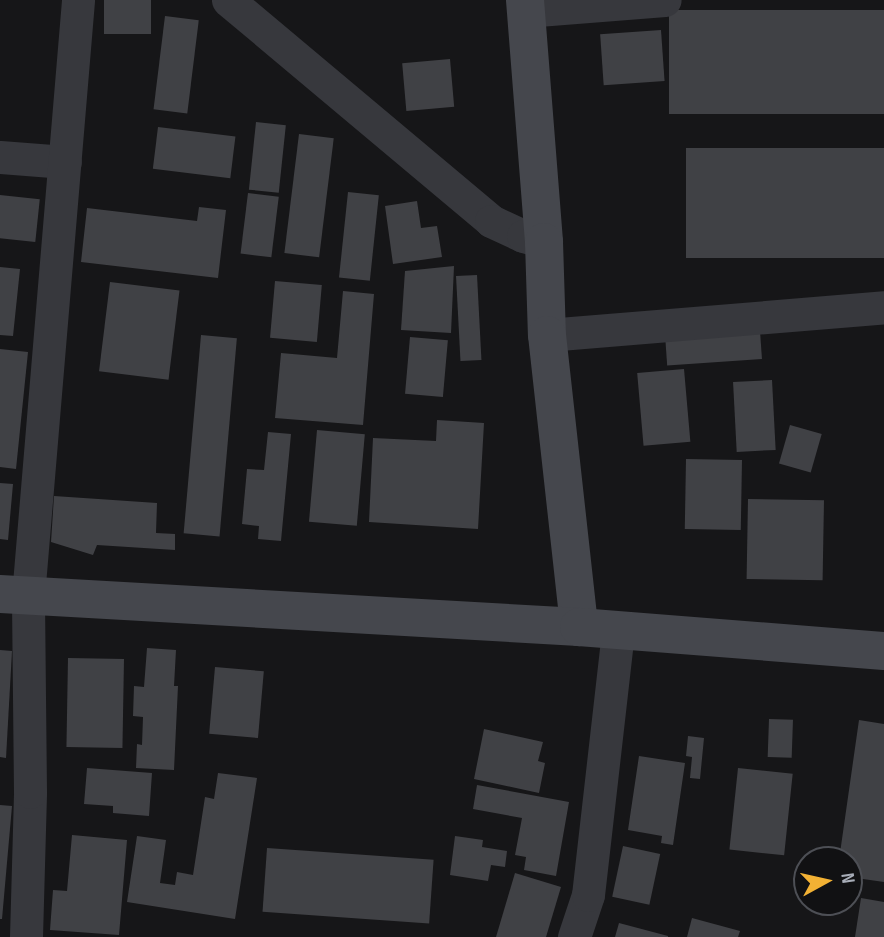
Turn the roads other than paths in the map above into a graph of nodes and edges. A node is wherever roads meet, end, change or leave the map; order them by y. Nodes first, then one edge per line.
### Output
1 (78, 0) edge
2 (228, 0) edge
3 (665, 0) edge
4 (525, 5) edge
5 (0, 157) edge
6 (65, 162) junction
7 (544, 242) junction
8 (884, 307) edge
9 (547, 335) junction
10 (14, 595) edge
11 (579, 627) junction
12 (618, 631) junction
13 (884, 651) edge
14 (26, 937) edge
15 (574, 937) edge

1 - 6 street
2 - 7 street
3 - 4 street
4 - 7 street
5 - 6 street
6 - 10 street
7 - 9 street
8 - 9 street
9 - 11 street
10 - 11 street
10 - 14 street
11 - 12 street
12 - 13 street
12 - 15 street

